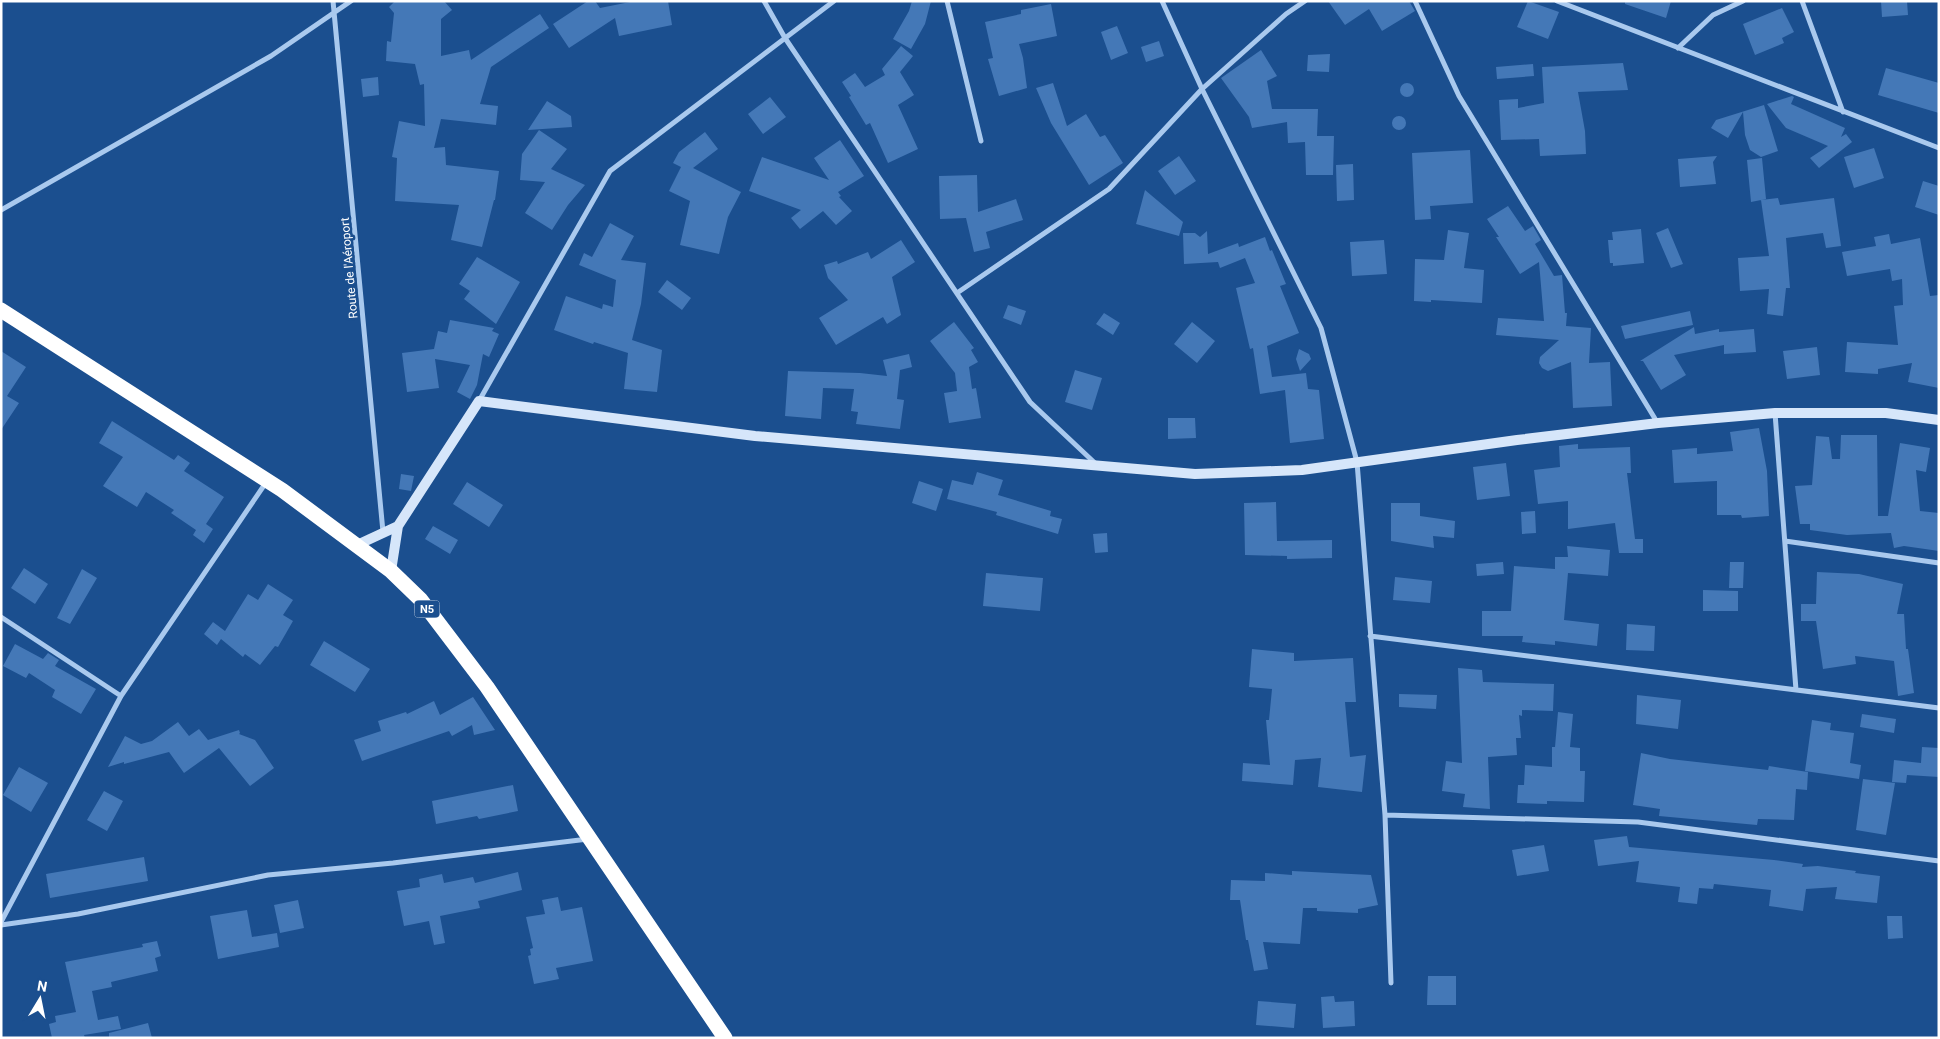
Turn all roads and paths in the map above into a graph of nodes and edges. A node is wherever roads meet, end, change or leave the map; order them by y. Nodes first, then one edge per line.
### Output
1 (333, 1) edge
2 (351, 1) edge
3 (764, 1) edge
4 (834, 1) edge
5 (947, 1) edge
6 (1162, 1) edge
7 (1304, 1) edge
8 (1415, 1) edge
9 (1557, 1) edge
10 (1742, 1) edge
11 (1802, 1) edge
12 (334, 12) junction
13 (785, 38) junction
14 (1678, 48) junction
15 (1202, 89) junction
16 (1843, 112) junction
17 (981, 141) dead end
18 (1939, 148) edge
19 (1, 210) edge
20 (957, 293) junction
21 (1, 310) edge
22 (479, 401) junction
23 (1775, 414) junction
24 (1939, 420) edge
25 (1658, 423) junction
26 (1357, 462) junction
27 (1097, 465) junction
28 (267, 481) junction
29 (398, 526) junction
30 (383, 533) junction
31 (1785, 541) junction
32 (357, 545) junction
33 (1939, 563) edge
34 (391, 571) junction
35 (1, 616) edge
36 (1370, 636) junction
37 (1796, 690) junction
38 (121, 696) junction
39 (1939, 708) edge
40 (1384, 815) junction
41 (591, 838) junction
42 (1939, 861) edge
43 (1, 924) edge
44 (1391, 983) dead end
45 (725, 1038) edge

1 - 12 street, Route de l'Aéroport
2 - 12 street
3 - 13 street
4 - 13 street
5 - 17 street
6 - 15 street
7 - 15 street
8 - 25 street
9 - 14 street
10 - 14 street
11 - 16 street
12 - 19 street
12 - 30 street, Route de l'Aéroport
13 - 20 street
13 - 22 street
14 - 16 street
15 - 20 street
15 - 26 street
16 - 18 street
20 - 27 street
21 - 28 highway, N5
22 - 27 street
22 - 29 street
23 - 24 street
23 - 25 street
23 - 31 street
25 - 26 street
26 - 27 street
26 - 36 street
28 - 32 highway, N5
28 - 38 street
29 - 30 street
29 - 34 street
30 - 32 street
31 - 33 street
31 - 37 street
32 - 34 highway, N5
34 - 41 highway, N5
35 - 38 street
36 - 37 street
36 - 40 street
37 - 39 street
38 - 43 street
40 - 42 street
40 - 44 street
41 - 43 street
41 - 45 highway, N5

